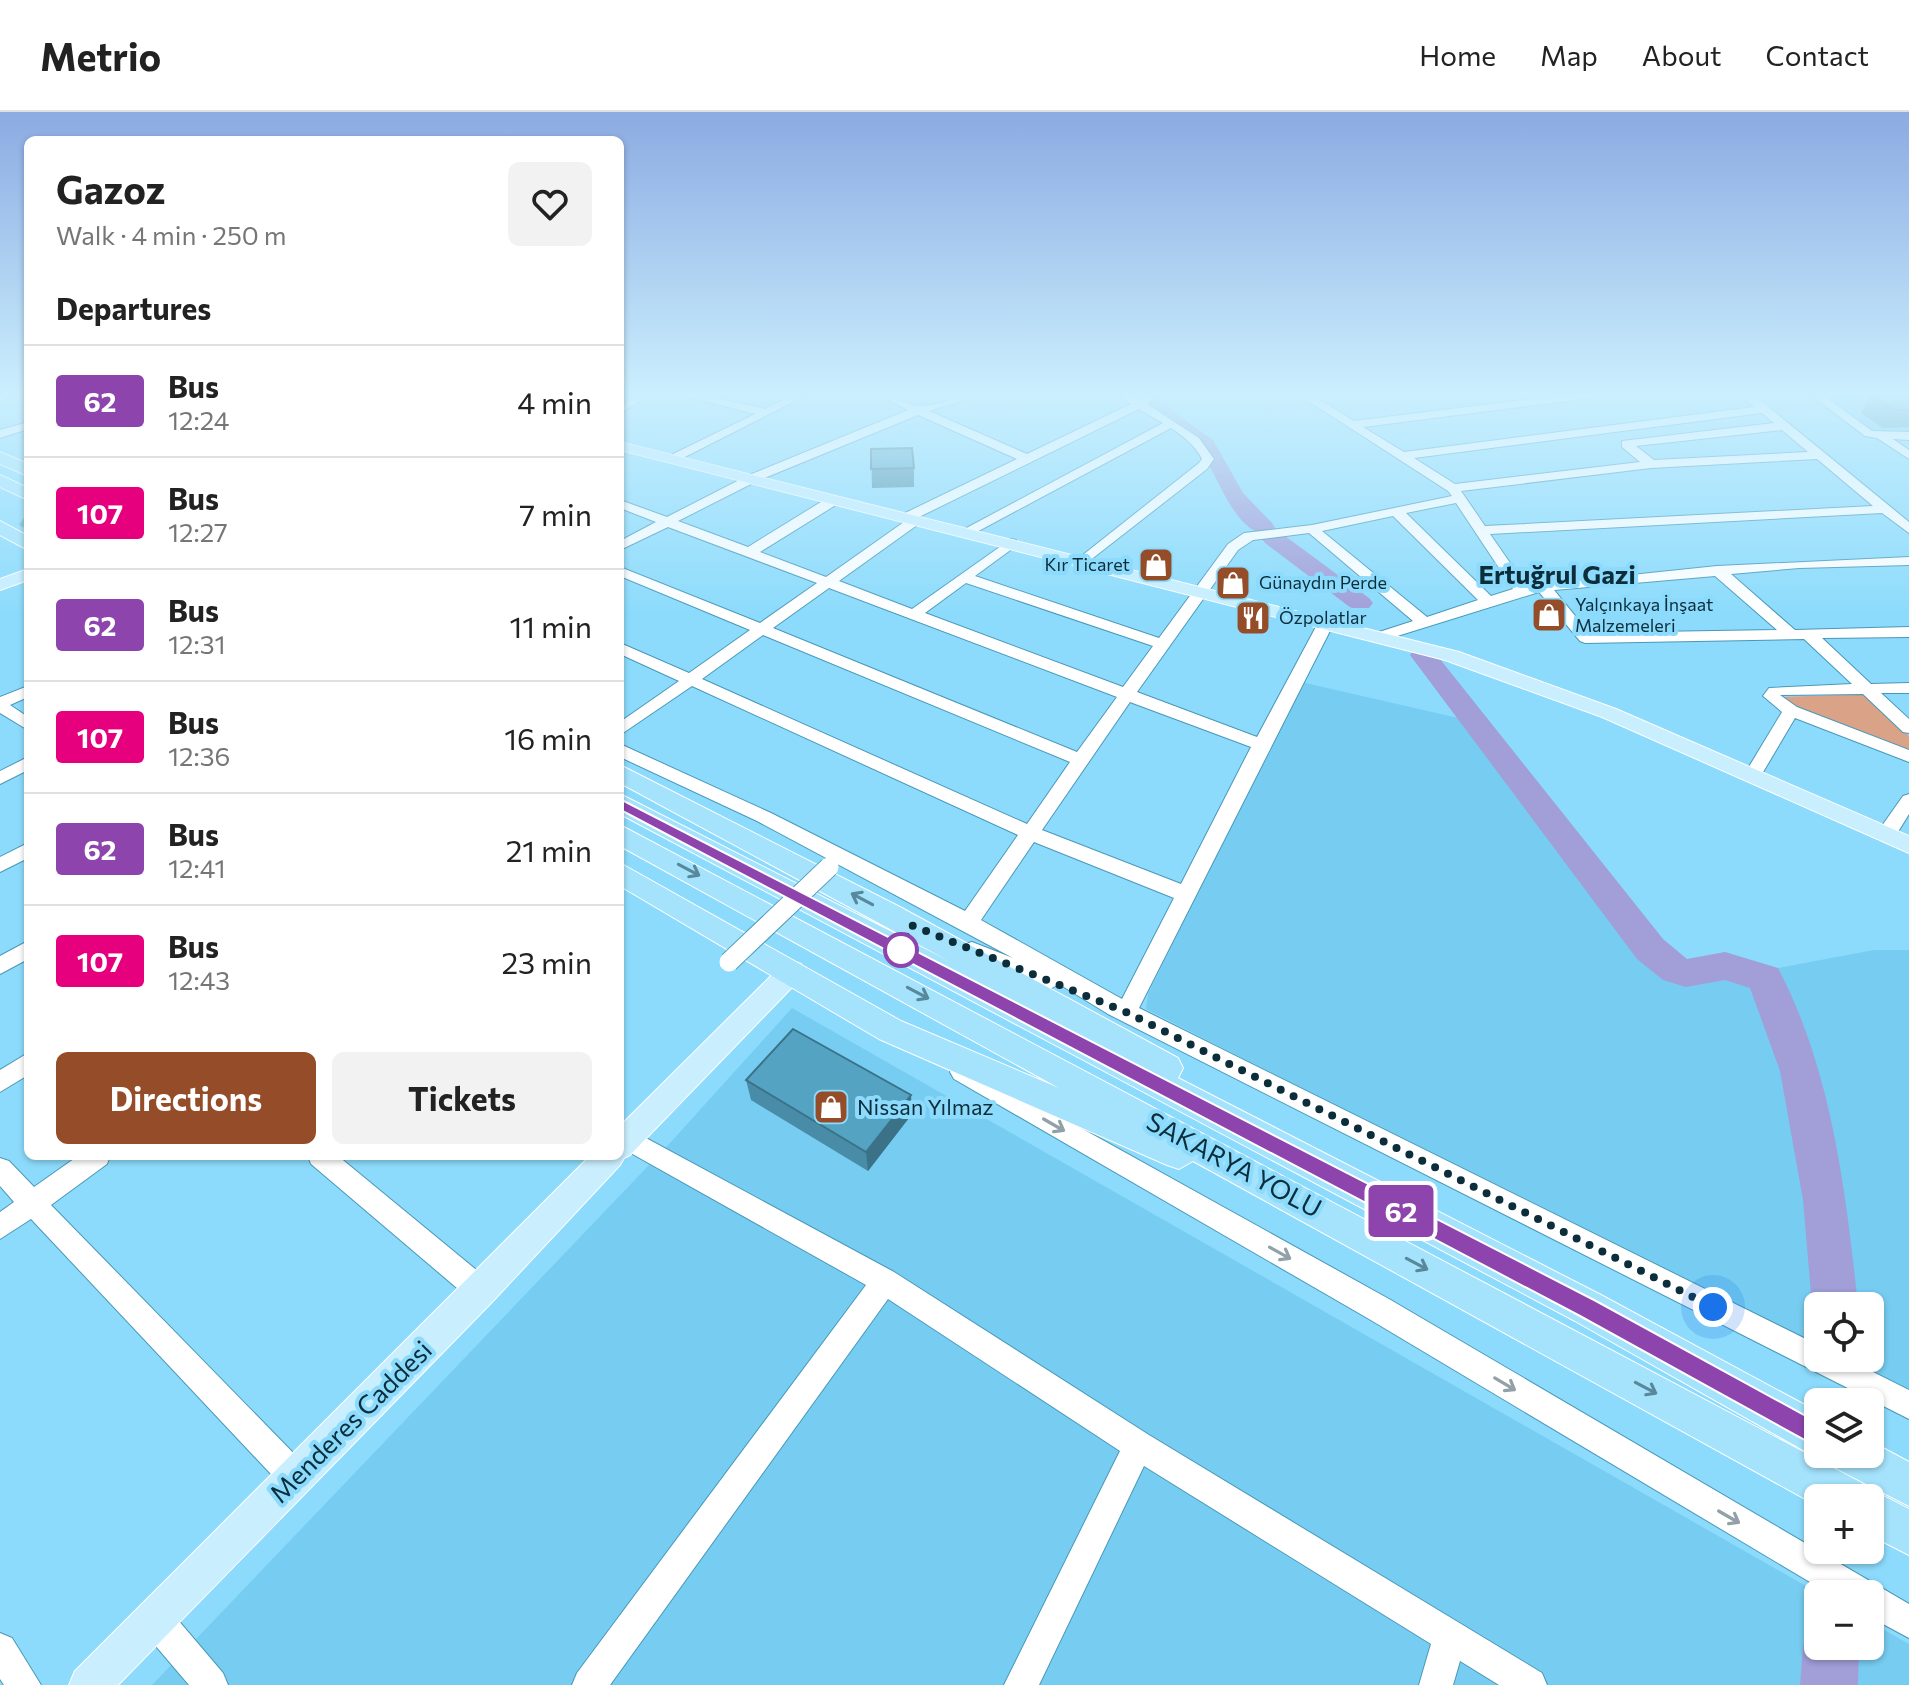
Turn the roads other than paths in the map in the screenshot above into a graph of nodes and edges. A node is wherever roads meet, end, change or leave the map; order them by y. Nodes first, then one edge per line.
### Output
1 (710, 468) edge
2 (777, 468) edge
3 (1009, 468) edge
4 (1086, 468) edge
5 (1199, 468) edge
6 (1420, 468) edge
7 (1622, 468) edge
8 (1834, 468) edge
9 (751, 479) junction
10 (0, 480) edge
11 (24, 493) edge
12 (1457, 493) junction
13 (834, 500) junction
14 (624, 505) edge
15 (1884, 509) junction
16 (1396, 511) junction
17 (910, 519) junction
18 (669, 522) junction
19 (1, 528) edge
20 (1312, 529) junction
21 (1909, 529) edge
22 (1481, 530) junction
23 (24, 531) edge
24 (966, 532) junction
25 (24, 542) edge
26 (1011, 543) junction
27 (624, 544) edge
28 (749, 553) junction
29 (1084, 561) junction
30 (1909, 561) edge
31 (1717, 570) junction
32 (24, 571) edge
33 (624, 573) edge
34 (964, 577) junction
35 (0, 582) edge
36 (828, 583) junction
37 (1543, 587) junction
38 (1199, 591) junction
39 (1522, 591) junction
40 (1488, 602) junction
41 (913, 615) junction
42 (1424, 622) junction
43 (1326, 623) junction
44 (763, 629) junction
45 (1909, 632) edge
46 (1799, 633) junction
47 (1378, 637) junction
48 (1162, 644) junction
49 (624, 650) edge
50 (691, 680) junction
51 (1909, 688) edge
52 (1867, 689) junction
53 (24, 693) edge
54 (1126, 697) junction
55 (0, 704) edge
56 (1791, 711) junction
57 (24, 722) edge
58 (624, 727) edge
59 (1909, 728) edge
60 (1261, 745) junction
61 (624, 752) edge
62 (1909, 756) edge
63 (1081, 760) junction
64 (24, 765) edge
65 (624, 775) edge
66 (1753, 775) junction
67 (0, 778) edge
68 (1909, 800) edge
69 (624, 805) edge
70 (1028, 832) junction
71 (1886, 835) junction
72 (624, 836) edge
73 (1909, 845) edge
74 (24, 852) edge
75 (0, 865) edge
76 (829, 867) dead end
77 (624, 875) edge
78 (1185, 894) junction
79 (968, 922) junction
80 (911, 925) junction
81 (24, 951) edge
82 (729, 962) dead end
83 (0, 966) edge
84 (792, 971) junction
85 (1126, 1012) junction
86 (890, 1030) junction
87 (24, 1066) edge
88 (0, 1082) edge
89 (624, 1139) edge
90 (624, 1147) edge
91 (92, 1160) edge
92 (325, 1160) edge
93 (604, 1160) edge
94 (0, 1169) edge
95 (34, 1202) junction
96 (1342, 1223) junction
97 (0, 1227) edge
98 (885, 1281) junction
99 (481, 1291) junction
100 (1588, 1308) junction
101 (1909, 1405) edge
102 (1804, 1427) edge
103 (1138, 1446) junction
104 (1878, 1468) edge
105 (295, 1477) junction
106 (1821, 1484) edge
107 (1909, 1485) edge
108 (1884, 1519) edge
109 (1909, 1533) edge
110 (1837, 1580) edge
111 (1884, 1607) edge
112 (155, 1619) junction
113 (1909, 1622) edge
114 (1450, 1636) junction
115 (0, 1650) edge
116 (24, 1685) edge
117 (89, 1685) edge
118 (211, 1685) edge
119 (589, 1685) edge
120 (1021, 1685) edge
121 (1436, 1685) edge
122 (1530, 1685) edge

1 - 9 main road
2 - 9 street
3 - 17 street
4 - 24 street
5 - 29 street
6 - 12 street
7 - 12 street
8 - 15 street
9 - 13 main road
9 - 18 street
10 - 11 highway
12 - 16 street
12 - 22 street
13 - 17 main road
13 - 28 street
14 - 18 street
15 - 21 street
15 - 22 street
16 - 20 street
16 - 40 street
17 - 24 main road
17 - 36 street
18 - 27 street
18 - 28 street
19 - 23 highway
19 - 25 highway
20 - 38 street
20 - 42 street
22 - 39 street
24 - 26 main road
26 - 29 main road
26 - 34 street
28 - 36 street
29 - 38 main road
30 - 31 street
31 - 37 street
31 - 46 street
32 - 35 main road
33 - 44 street
34 - 41 street
34 - 48 street
36 - 41 street
36 - 44 street
37 - 39 street
37 - 46 street
38 - 43 main road
38 - 48 street
39 - 40 street
40 - 42 street
41 - 54 street
42 - 47 street
43 - 47 main road
43 - 60 street
44 - 50 street
44 - 63 street
45 - 46 street
46 - 52 street
47 - 66 main road
48 - 54 street
49 - 50 street
50 - 58 street
50 - 70 street
51 - 52 street
52 - 56 street
52 - 59 street
53 - 55 street
54 - 60 street
54 - 63 street
55 - 57 street
56 - 62 street
56 - 66 street
60 - 78 street
61 - 79 street
63 - 70 street
64 - 67 street
80 -> 65 highway
66 - 71 main road
68 - 71 street
69 - 100 highway
70 - 78 street
70 - 79 street
71 - 73 main road
72 -> 96 highway, SAKARYA YOLU
74 - 75 street
76 - 82 street, bridge
77 - 84 highway
78 - 85 street
79 - 85 street
80 - 85 street
80 - 100 highway
81 - 83 street
84 - 86 highway
84 - 89 main road, Menderes Caddesi
85 - 101 street
86 - 96 highway
86 -> 110 street
87 - 88 street
90 - 98 street
91 - 95 street
92 - 99 street
93 - 99 main road, Menderes Caddesi
94 - 95 street
95 - 97 street
95 - 105 street
96 -> 106 highway, SAKARYA YOLU
98 - 103 street
98 - 119 street
99 - 105 main road, Menderes Caddesi
100 - 102 highway
103 - 114 street
103 - 120 street
104 - 107 highway
105 - 112 main road, Menderes Caddesi
108 - 109 highway
111 - 113 street
112 - 117 main road, Menderes Caddesi
112 - 118 street
114 - 121 street
114 - 122 street
115 - 116 street

